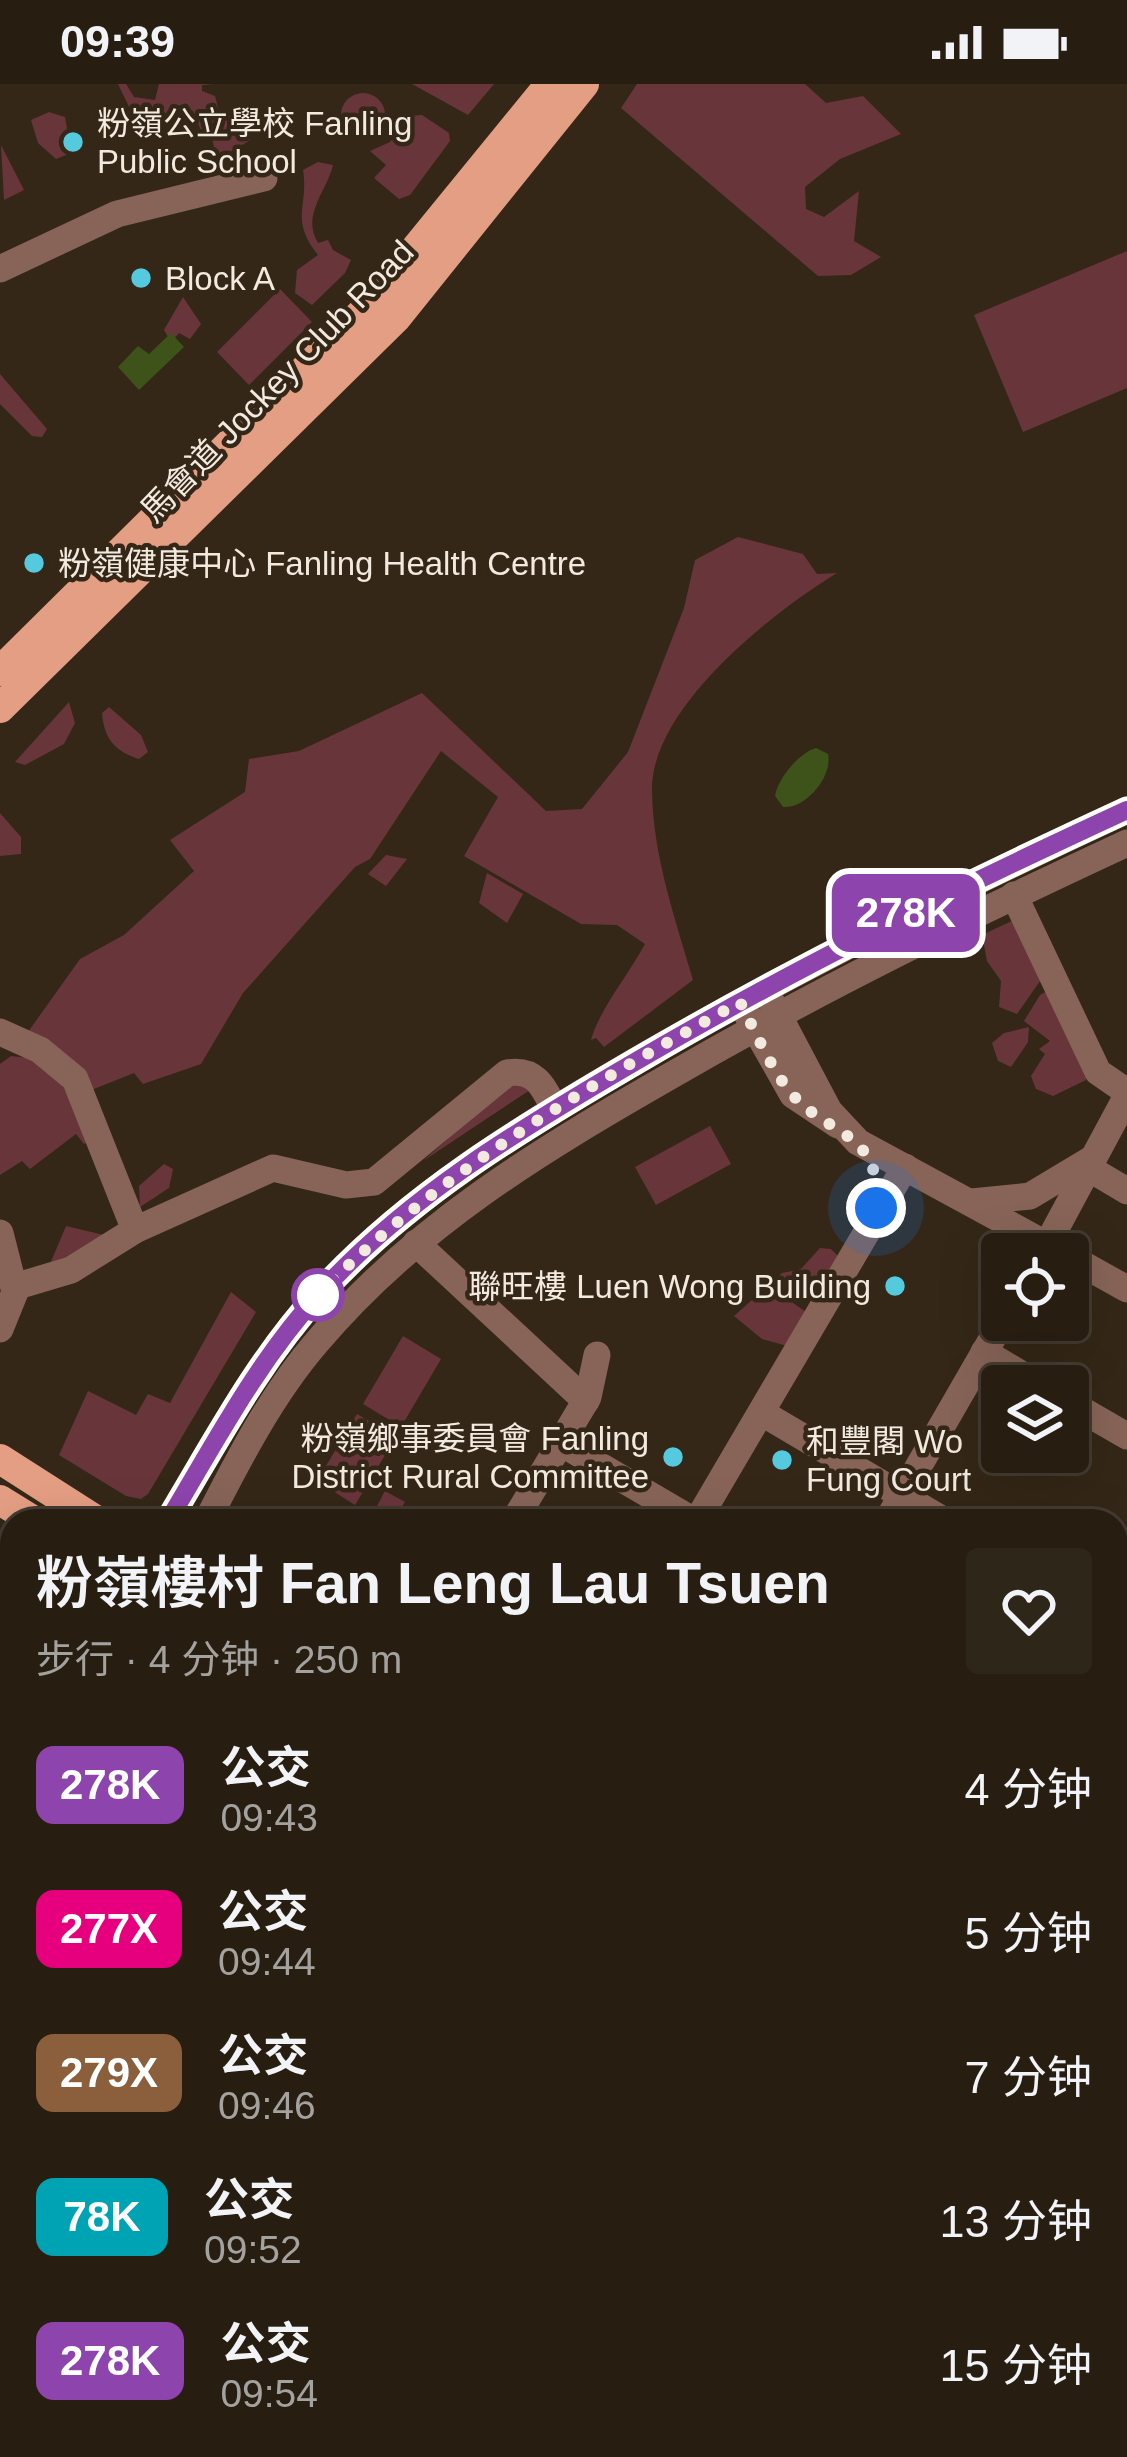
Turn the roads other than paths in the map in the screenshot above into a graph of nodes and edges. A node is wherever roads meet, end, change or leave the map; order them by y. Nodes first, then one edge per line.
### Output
1 (550, 84) edge
2 (584, 84) edge
3 (264, 178) dead end
4 (0, 269) edge
5 (0, 670) edge
6 (0, 708) edge
7 (1127, 810) edge
8 (1127, 842) edge
9 (1014, 895) junction
10 (752, 995) junction
11 (766, 1022) junction
12 (0, 1032) edge
13 (1127, 1094) edge
14 (554, 1108) junction
15 (850, 1134) junction
16 (1094, 1161) junction
17 (905, 1167) junction
18 (1127, 1191) edge
19 (970, 1202) junction
20 (871, 1228) junction
21 (135, 1230) junction
22 (0, 1232) edge
23 (1023, 1233) edge
24 (1064, 1233) edge
25 (416, 1243) junction
26 (1089, 1269) edge
27 (14, 1287) junction
28 (1127, 1289) edge
29 (0, 1329) edge
30 (990, 1341) edge
31 (983, 1352) junction
32 (597, 1355) dead end
33 (1005, 1365) edge
34 (586, 1401) junction
35 (764, 1414) junction
36 (1089, 1414) edge
37 (1127, 1436) edge
38 (561, 1443) junction
39 (0, 1459) edge
40 (902, 1496) junction
41 (78, 1509) edge
42 (175, 1509) edge
43 (214, 1509) edge
44 (521, 1509) edge
45 (674, 1509) edge
46 (703, 1509) edge
47 (894, 1509) edge
48 (924, 1509) edge

1 - 5 main road, 馬會道 Jockey Club Road
2 - 6 main road, 馬會道 Jockey Club Road
3 - 4 street
7 - 10 street
8 - 9 street
9 - 11 street
9 - 13 street
10 - 11 street
10 - 14 street
11 - 15 street
11 - 25 street
12 - 21 street
13 - 16 street
14 - 21 street
14 - 42 street
15 - 17 street
15 - 20 street
16 - 18 street
16 - 19 street
16 - 24 street
17 - 19 street
17 - 20 street
19 - 23 street
20 - 35 street
21 - 27 street
22 - 27 street
25 - 34 street
25 - 43 street
26 - 28 street
27 - 29 street
30 - 31 street
31 - 33 street
31 - 40 street
32 - 34 street
34 - 38 street
35 - 40 street
35 - 46 street
36 - 37 street
38 - 44 street
38 - 45 street
39 - 41 main road
40 - 47 street
40 - 48 street

